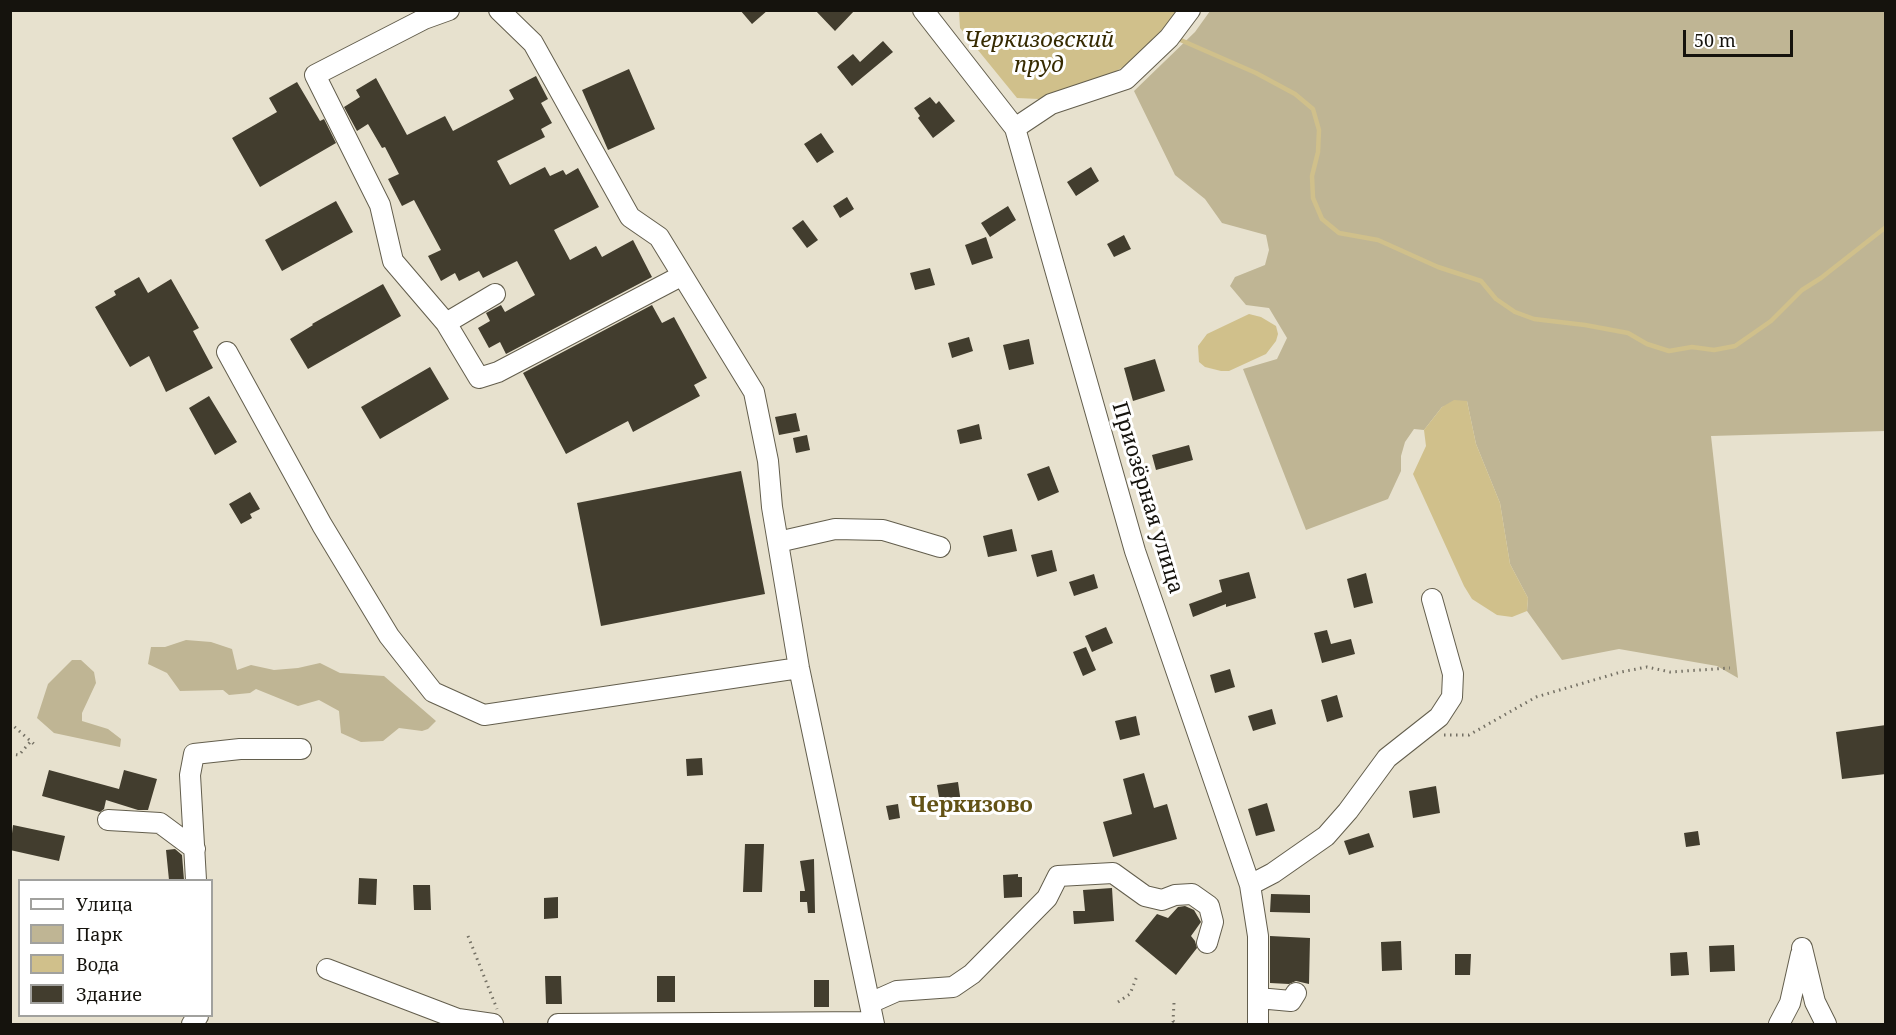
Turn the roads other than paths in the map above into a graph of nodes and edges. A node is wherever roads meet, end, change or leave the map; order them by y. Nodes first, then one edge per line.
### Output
1 (448, 10) edge
2 (499, 10) edge
3 (923, 10) edge
4 (1190, 10) edge
5 (1015, 128) junction
6 (681, 276) junction
7 (495, 294) dead end
8 (446, 323) junction
9 (227, 352) dead end
10 (778, 542) junction
11 (940, 547) dead end
12 (1432, 599) dead end
13 (799, 668) junction
14 (301, 749) dead end
15 (108, 820) dead end
16 (195, 849) junction
17 (196, 879) edge
18 (1250, 885) junction
19 (1207, 943) dead end
20 (327, 969) dead end
21 (1296, 993) dead end
22 (1258, 998) junction
23 (872, 1017) edge
24 (496, 1019) edge
25 (558, 1024) edge
26 (1258, 1024) edge
27 (1779, 1024) edge
28 (1826, 1024) edge

1 - 8 street
2 - 6 street
3 - 5 street, Приозёрная улица
4 - 5 street
5 - 18 street, Приозёрная улица
6 - 8 street
6 - 10 street
7 - 8 street
9 - 13 street
10 - 11 street
10 - 13 street
12 - 18 street
13 - 23 street
14 - 16 street
15 - 16 street
16 - 17 street
18 - 22 street, Приозёрная улица
19 - 23 street
20 - 24 street
21 - 22 street
22 - 26 street, Приозёрная улица
23 - 25 street
27 - 28 street

